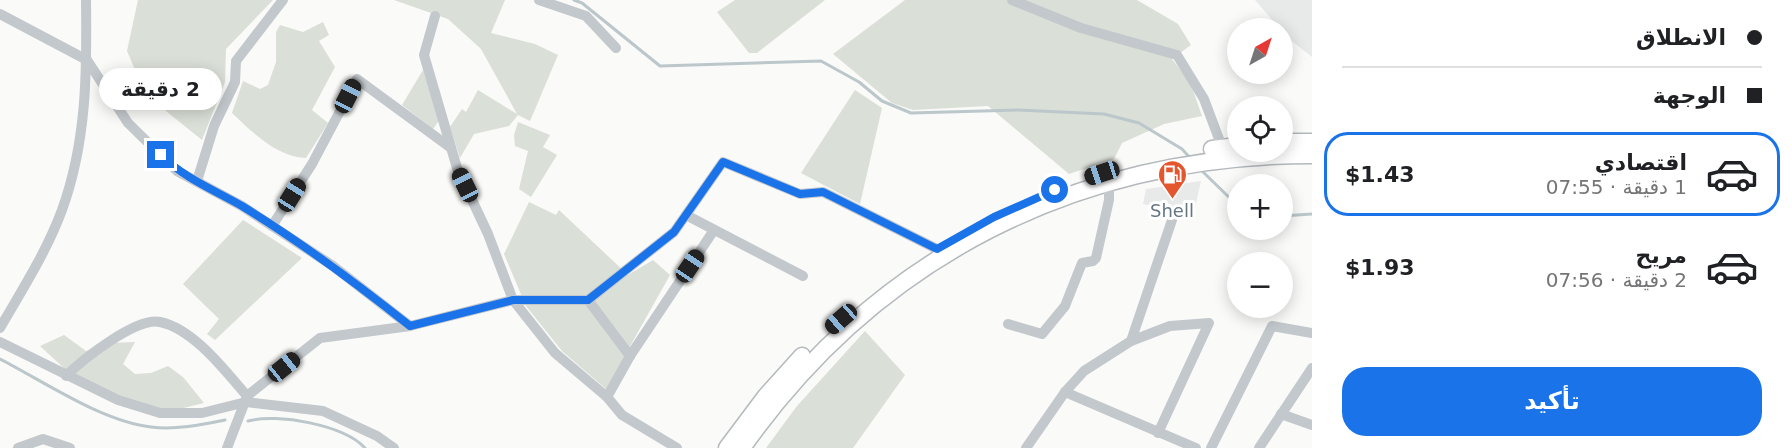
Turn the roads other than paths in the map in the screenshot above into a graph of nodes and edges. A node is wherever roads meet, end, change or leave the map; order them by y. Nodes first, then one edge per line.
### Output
1 (86, 0) edge
2 (284, 0) edge
3 (538, 0) edge
4 (1012, 0) edge
5 (0, 14) edge
6 (435, 16) dead end
7 (616, 48) dead end
8 (87, 60) junction
9 (1227, 141) edge
10 (1293, 142) edge
11 (1312, 142) edge
12 (1227, 147) edge
13 (451, 148) junction
14 (1312, 155) edge
15 (1196, 156) junction
16 (197, 181) junction
17 (1109, 181) junction
18 (686, 215) junction
19 (1172, 220) dead end
20 (273, 226) junction
21 (714, 230) junction
22 (937, 249) junction
23 (802, 276) dead end
24 (513, 300) junction
25 (588, 300) junction
26 (1008, 324) dead end
27 (410, 326) junction
28 (0, 328) edge
29 (1312, 333) edge
30 (1131, 341) junction
31 (0, 342) edge
32 (630, 356) junction
33 (1312, 368) edge
34 (66, 376) junction
35 (1065, 392) junction
36 (607, 397) junction
37 (246, 399) junction
38 (1281, 414) junction
39 (1312, 425) edge
40 (1158, 432) junction
41 (18, 448) edge
42 (70, 448) edge
43 (227, 448) edge
44 (394, 448) edge
45 (677, 448) edge
46 (727, 448) edge
47 (742, 448) edge
48 (1026, 448) edge
49 (1196, 448) edge
50 (1211, 448) edge
51 (1258, 448) edge

1 - 8 street
2 - 16 street
3 - 7 street
4 - 9 street
5 - 8 street
6 - 13 street
8 - 16 street
8 - 28 street
10 - 11 highway
12 - 15 highway
13 - 20 street
13 - 24 street
14 - 15 highway
15 - 17 highway
15 - 22 highway
16 - 20 street
17 - 26 street
17 - 47 highway
18 - 21 street
18 - 22 street
18 - 25 street
19 - 30 street
20 - 27 street
21 - 23 street
21 - 32 street
22 - 46 highway
24 - 25 street
24 - 27 street
24 - 36 street
25 - 32 street
27 - 37 street
29 - 50 street
30 - 35 street
30 - 40 street
31 - 34 street
32 - 36 street
33 - 38 street
34 - 37 street
34 - 37 street
35 - 40 street
35 - 48 street
36 - 45 street
37 - 43 street
37 - 44 street
38 - 39 street
38 - 51 street
40 - 49 street
41 - 42 street

